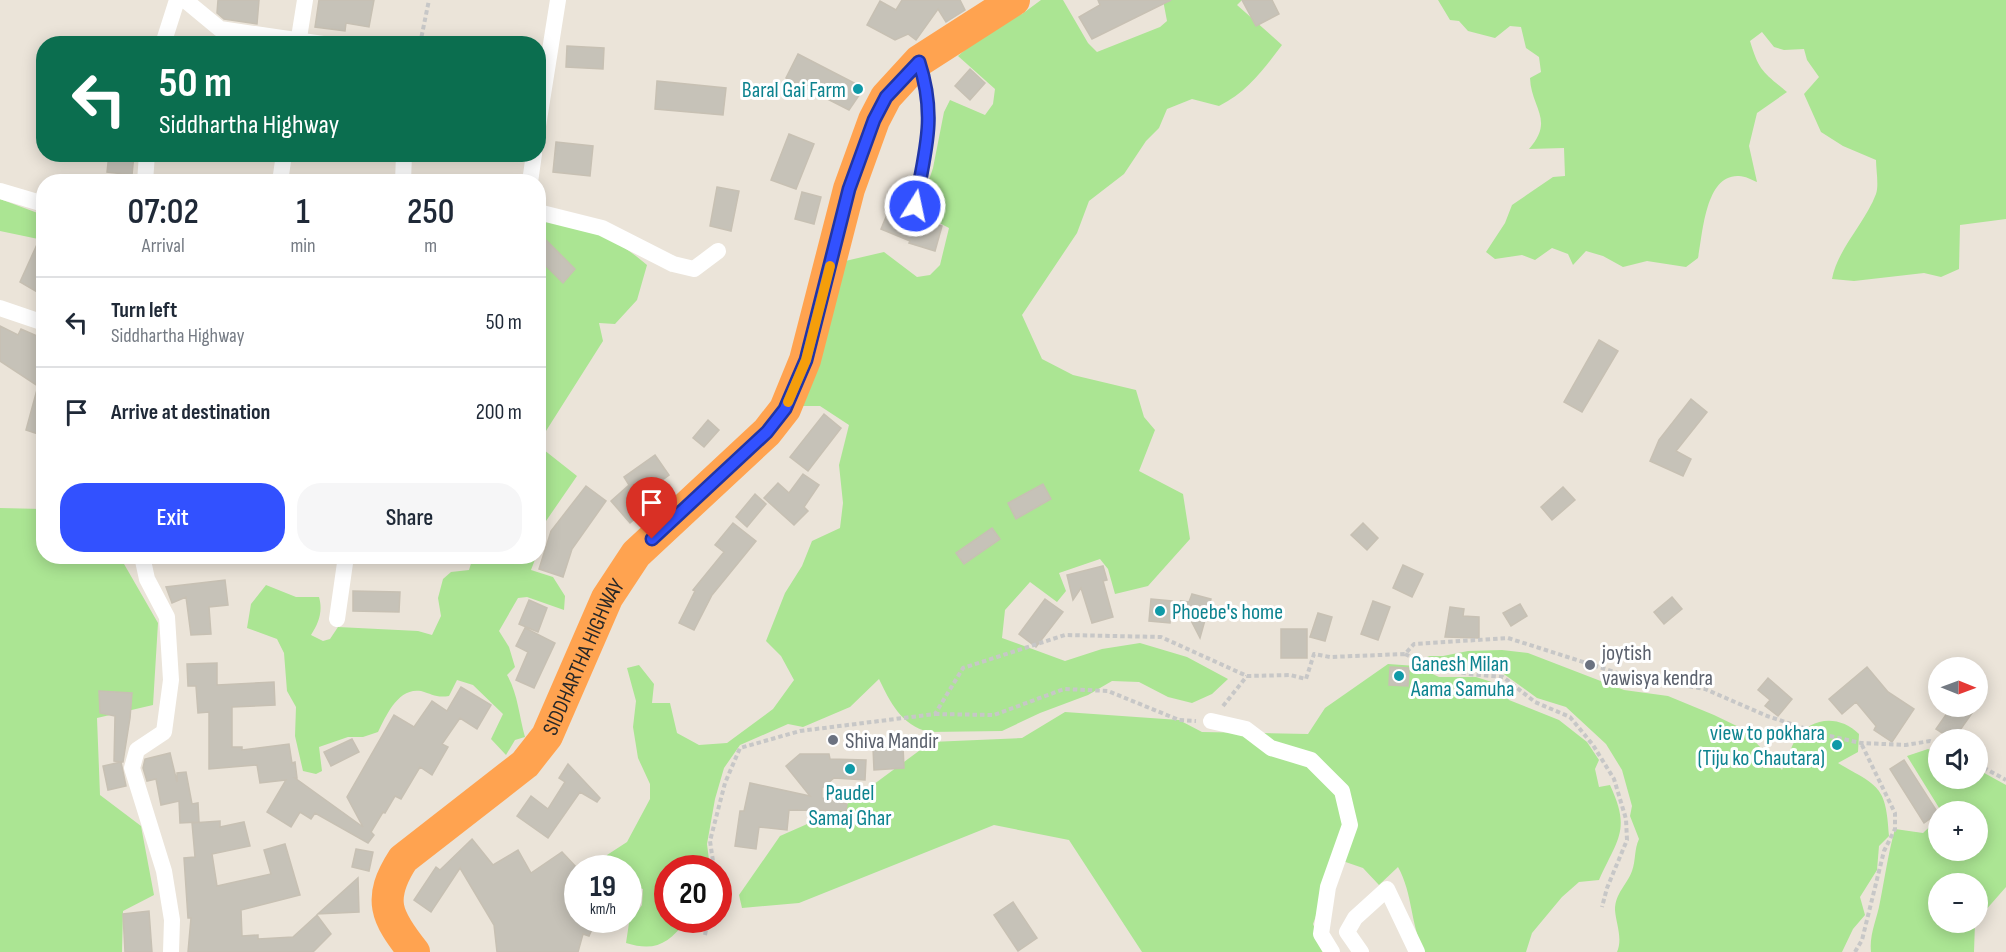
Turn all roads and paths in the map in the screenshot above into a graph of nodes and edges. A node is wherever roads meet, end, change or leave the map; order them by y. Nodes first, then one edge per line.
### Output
1 (177, 0) edge
2 (185, 0) edge
3 (305, 0) edge
4 (429, 0) edge
5 (558, 0) edge
6 (1014, 0) edge
7 (166, 36) edge
8 (262, 36) edge
9 (299, 36) edge
10 (422, 36) edge
11 (546, 58) edge
12 (919, 62) junction
13 (0, 191) edge
14 (36, 202) edge
15 (915, 206) dead end
16 (546, 214) edge
17 (718, 251) dead end
18 (0, 308) edge
19 (36, 320) edge
20 (144, 564) edge
21 (345, 564) edge
22 (337, 619) dead end
23 (1405, 654) junction
24 (1247, 676) junction
25 (935, 714) junction
26 (1211, 721) junction
27 (1928, 741) edge
28 (1862, 743) junction
29 (1988, 770) edge
30 (2006, 780) edge
31 (712, 855) edge
32 (1602, 907) dead end
33 (171, 952) edge
34 (414, 952) edge
35 (1332, 952) edge
36 (1360, 952) edge
37 (1417, 952) edge
38 (1855, 952) edge

1 - 7 street
2 - 8 street
3 - 9 street
4 - 10 path
5 - 11 street
6 - 12 highway, SIDDHARTHA HIGHWAY
12 - 15 lane
12 - 34 highway, SIDDHARTHA HIGHWAY
13 - 14 street
16 - 17 street
18 - 19 street
20 - 33 street
21 - 22 street
23 - 24 path
23 - 28 path
23 - 32 path
24 - 25 path
24 - 26 path
25 - 26 path
25 - 31 path
26 - 35 street
27 - 28 path
28 - 38 path
29 - 30 path
36 - 37 street

